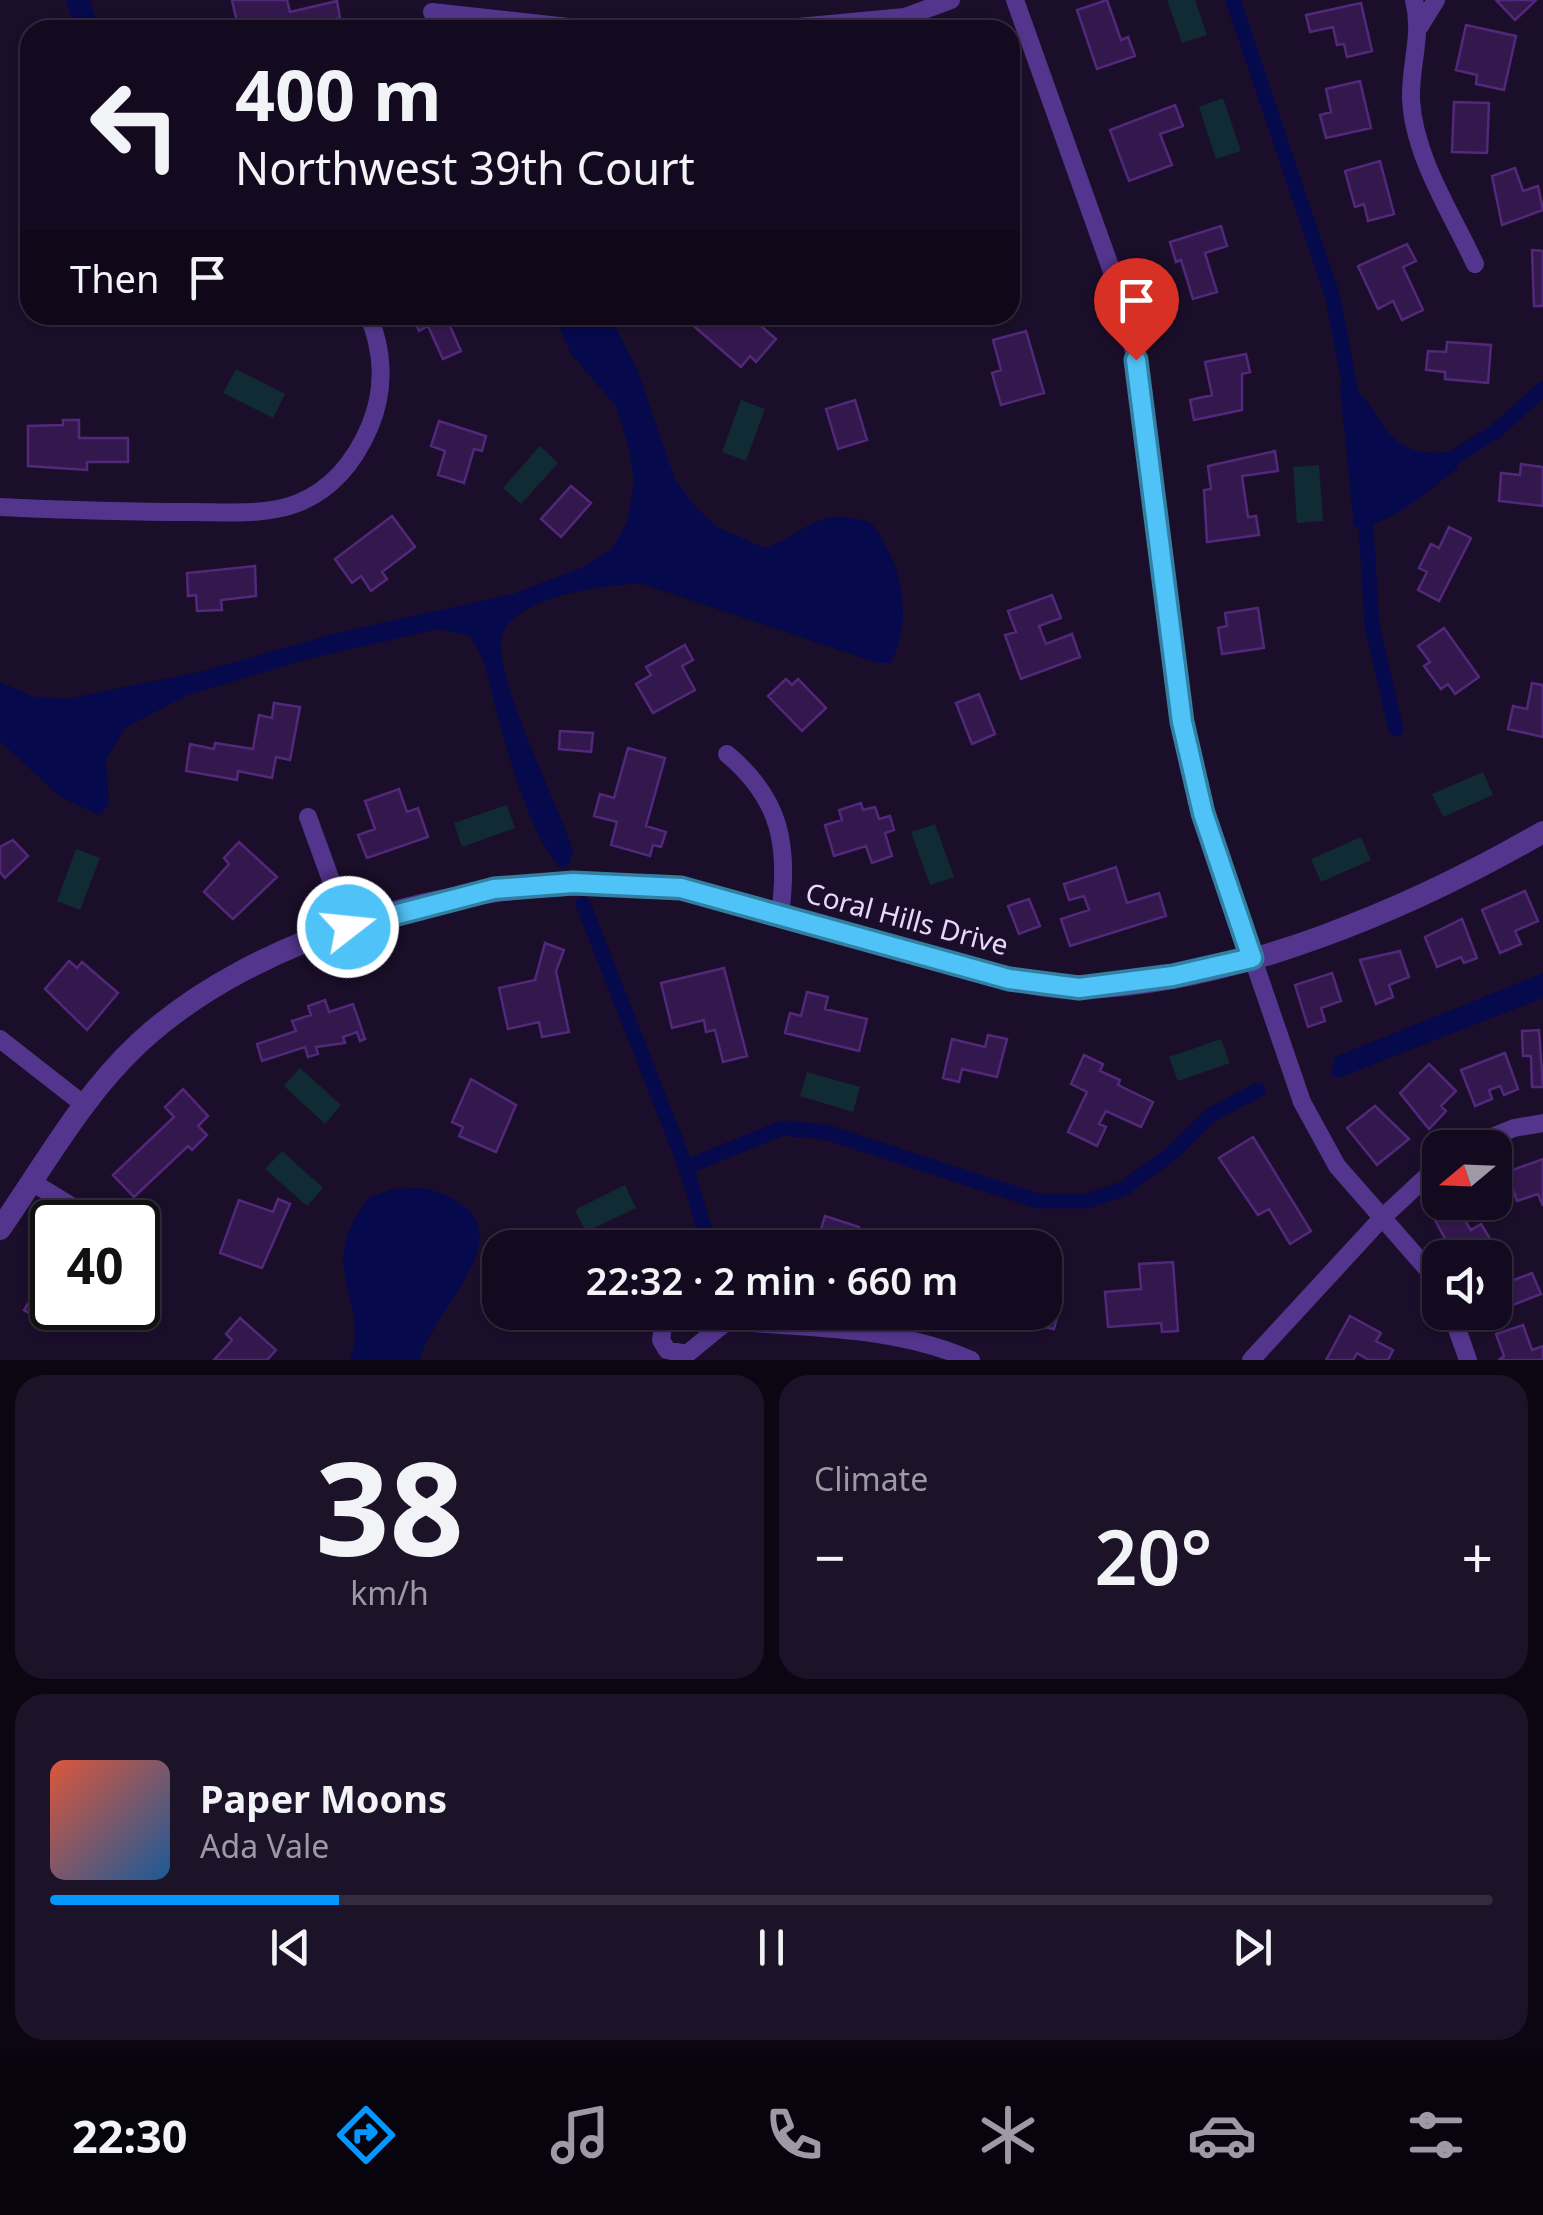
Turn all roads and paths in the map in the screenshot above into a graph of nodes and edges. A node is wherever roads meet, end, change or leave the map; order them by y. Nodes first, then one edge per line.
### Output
1 (951, 0) edge
2 (1015, 0) edge
3 (1414, 0) edge
4 (1436, 0) edge
5 (432, 12) dead end
6 (505, 20) edge
7 (873, 20) edge
8 (1420, 26) junction
9 (1475, 264) dead end
10 (371, 325) edge
11 (0, 507) edge
12 (727, 754) dead end
13 (308, 817) dead end
14 (1543, 832) edge
15 (780, 914) junction
16 (348, 927) junction
17 (1252, 958) junction
18 (0, 1039) edge
19 (83, 1104) junction
20 (1543, 1123) edge
21 (1509, 1130) edge
22 (1422, 1181) edge
23 (32, 1182) junction
24 (61, 1200) edge
25 (1382, 1218) junction
26 (0, 1229) edge
27 (1422, 1263) edge
28 (823, 1330) edge
29 (1457, 1330) edge
30 (970, 1360) edge
31 (1252, 1360) edge
32 (1468, 1360) edge

1 - 7 street
2 - 17 street
3 - 8 street
4 - 8 street
5 - 6 street
8 - 9 street
10 - 11 street
12 - 15 street
13 - 16 street
14 - 17 street, Coral Hills Drive
15 - 16 street, Coral Hills Drive
15 - 17 street, Coral Hills Drive
16 - 19 street, Coral Hills Drive
17 - 25 street
18 - 19 street
19 - 23 street, Coral Hills Drive
20 - 21 street
22 - 25 street
23 - 24 street
23 - 26 street, Coral Hills Drive
25 - 27 street
25 - 31 street
28 - 30 street
29 - 32 street

